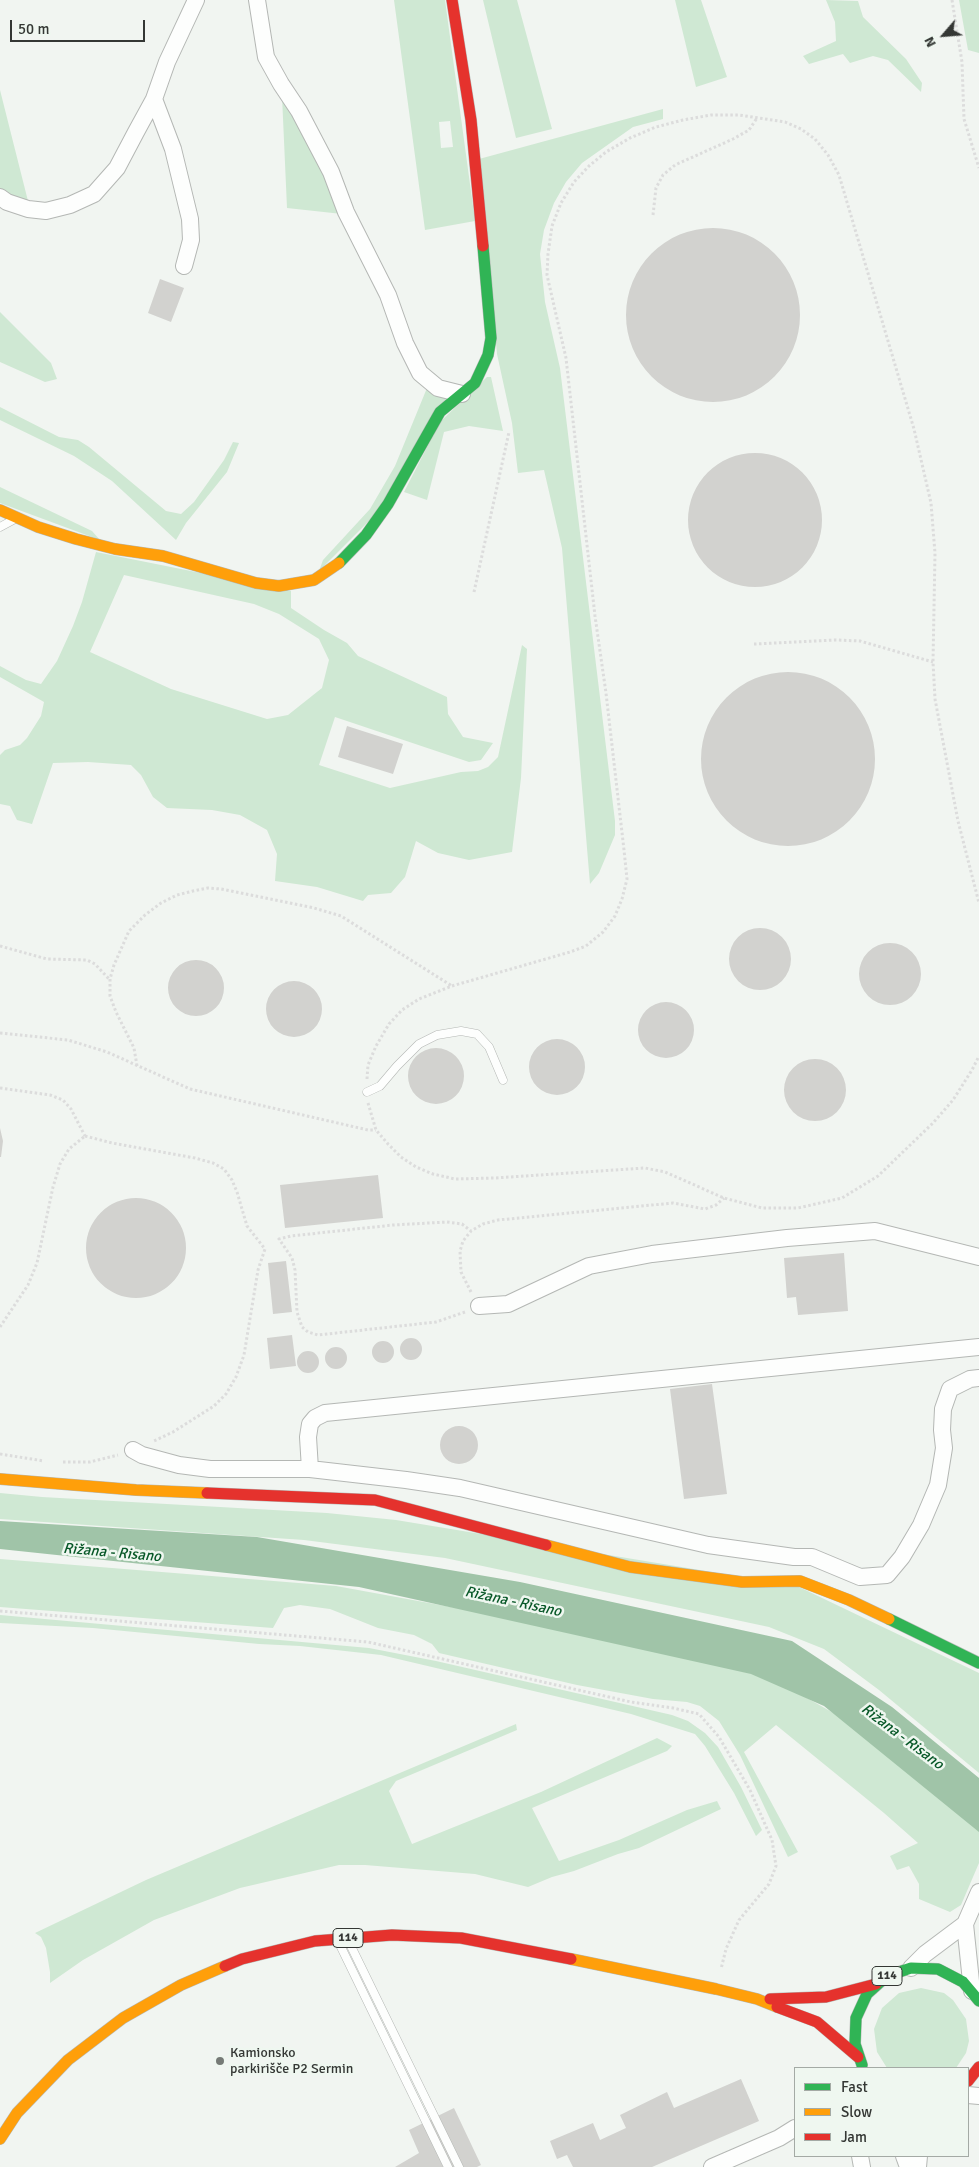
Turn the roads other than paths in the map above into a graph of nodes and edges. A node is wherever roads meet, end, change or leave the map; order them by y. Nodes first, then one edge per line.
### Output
1 (196, 0) edge
2 (257, 0) edge
3 (452, 0) edge
4 (154, 98) junction
5 (0, 197) edge
6 (184, 266) dead end
7 (462, 394) junction
8 (0, 510) edge
9 (17, 518) junction
10 (0, 527) edge
11 (503, 1080) dead end
12 (367, 1092) road end
13 (979, 1257) edge
14 (479, 1306) road end
15 (979, 1347) edge
16 (979, 1378) edge
17 (133, 1450) road end
18 (310, 1470) junction
19 (0, 1479) edge
20 (979, 1663) edge
21 (979, 1892) edge
22 (968, 1919) junction
23 (342, 1938) junction
24 (911, 1968) junction
25 (876, 1984) junction
26 (976, 1996) edge
27 (757, 1999) junction
28 (858, 2057) junction
29 (863, 2067) edge
30 (979, 2067) edge
31 (969, 2080) edge
32 (794, 2129) edge
33 (0, 2139) edge
34 (448, 2167) edge
35 (459, 2167) edge
36 (712, 2167) edge

1 - 4 street
2 - 7 street
3 - 7 street
4 - 5 street
4 - 6 street
7 - 9 street
8 - 9 street
9 - 10 lane
11 - 12 lane
13 - 14 street
15 - 18 street
16 - 18 street
17 - 18 street
19 - 20 street
21 - 22 street
22 - 24 street
22 - 26 street
23 - 27 street, 114
23 - 33 street, 114
23 - 34 lane
23 - 35 lane
24 - 25 street, 114
24 - 26 street, 114
25 - 27 street, 114
25 - 28 street, 114
27 - 28 street, 114
28 - 29 street, 114
30 - 31 street
32 - 36 street

